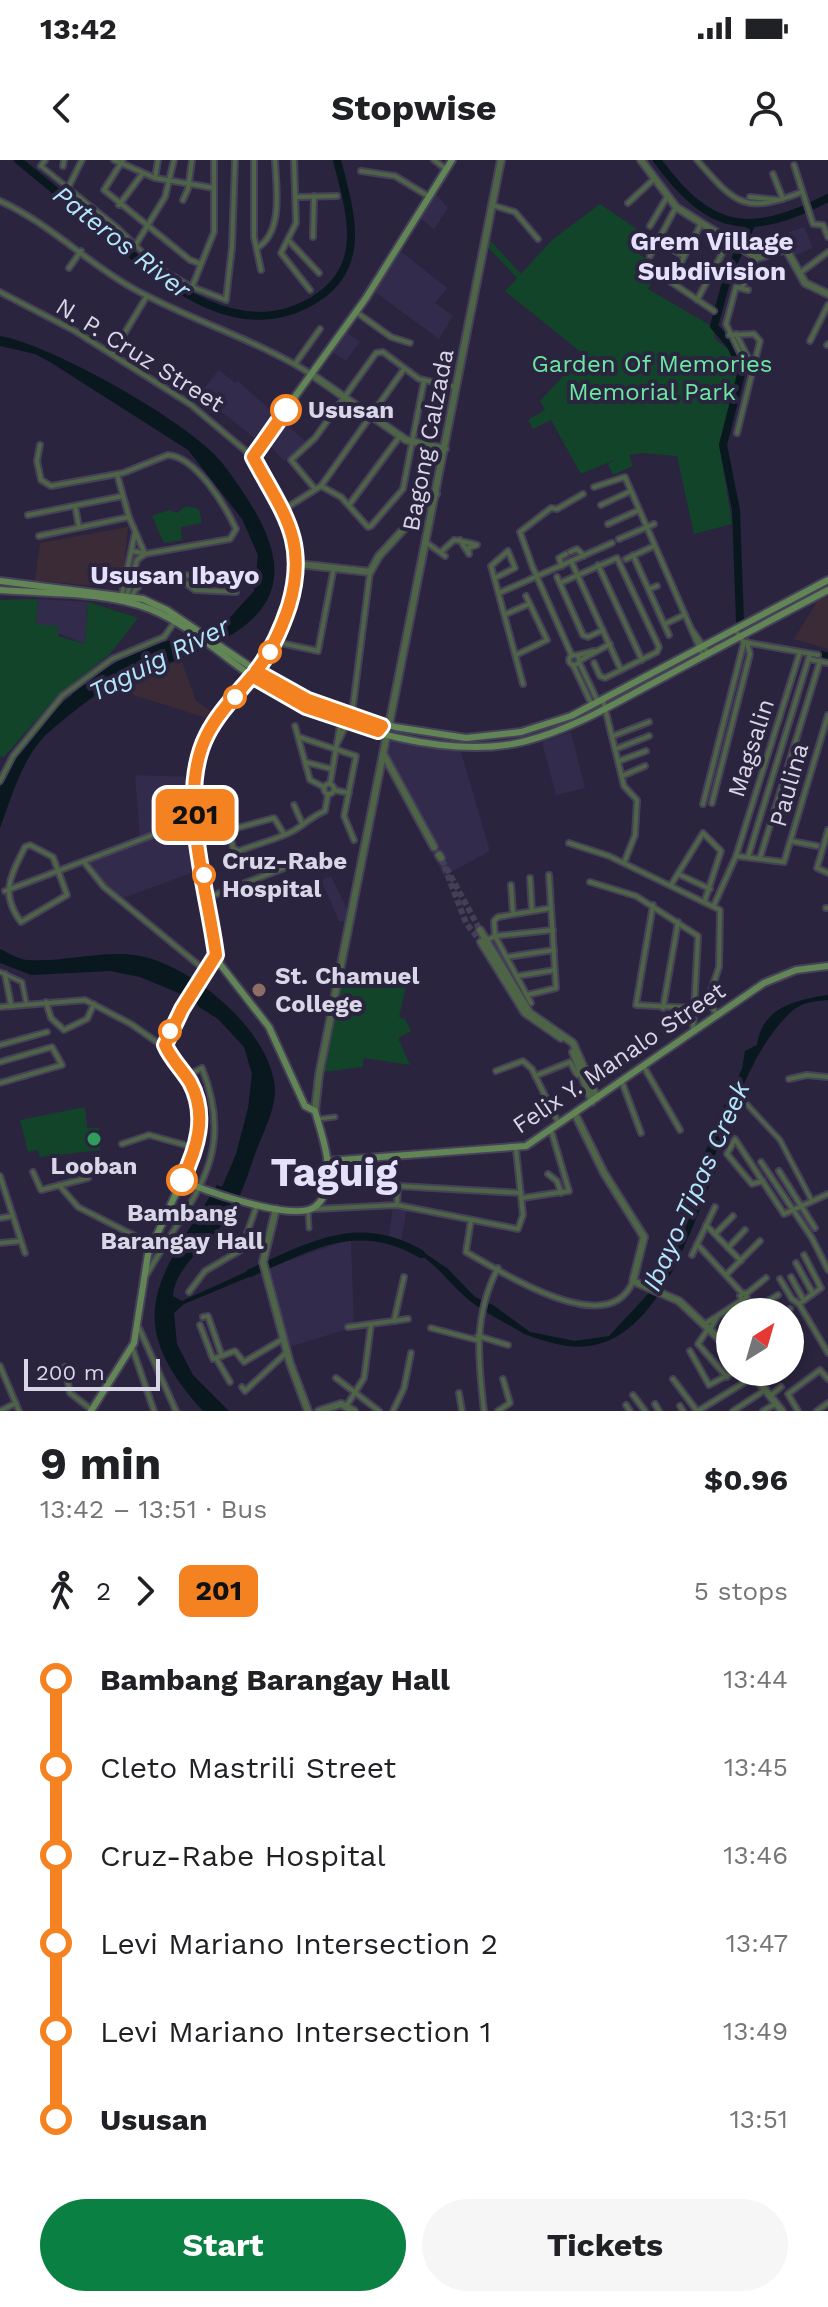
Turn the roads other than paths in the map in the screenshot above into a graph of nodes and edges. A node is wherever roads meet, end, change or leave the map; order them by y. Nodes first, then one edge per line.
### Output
1 (45, 160) edge
2 (82, 160) edge
3 (114, 160) edge
4 (138, 160) edge
5 (158, 160) edge
6 (174, 160) edge
7 (192, 160) edge
8 (214, 160) edge
9 (235, 160) edge
10 (254, 160) edge
11 (275, 160) edge
12 (294, 160) edge
13 (434, 160) edge
14 (452, 160) edge
15 (501, 160) edge
16 (641, 160) edge
17 (697, 160) edge
18 (708, 160) edge
19 (123, 162) edge
20 (792, 162) edge
21 (702, 165) junction
22 (41, 166) joint
23 (446, 169) junction
24 (361, 171) dead end
25 (140, 172) junction
26 (773, 174) dead end
27 (155, 178) junction
28 (654, 179) junction
29 (171, 182) junction
30 (189, 186) junction
31 (68, 188) junction
32 (214, 188) junction
33 (802, 192) junction
34 (314, 196) junction
35 (337, 196) dead end
36 (428, 196) junction
37 (667, 196) junction
38 (297, 197) junction
39 (750, 197) dead end
40 (183, 200) dead end
41 (782, 200) junction
42 (0, 201) edge
43 (628, 203) dead end
44 (119, 205) junction
45 (492, 205) junction
46 (676, 207) junction
47 (701, 224) junction
48 (149, 225) junction
49 (650, 226) dead end
50 (313, 237) dead end
51 (828, 237) edge
52 (538, 239) dead end
53 (289, 241) junction
54 (729, 241) junction
55 (658, 242) junction
56 (135, 246) junction
57 (257, 248) junction
58 (81, 251) junction
59 (828, 252) edge
60 (650, 256) dead end
61 (684, 256) junction
62 (757, 258) junction
63 (201, 264) junction
64 (69, 268) dead end
65 (261, 270) dead end
66 (319, 273) dead end
67 (800, 273) junction
68 (192, 287) junction
69 (742, 287) junction
70 (310, 290) dead end
71 (748, 290) dead end
72 (0, 292) edge
73 (828, 294) edge
74 (147, 296) junction
75 (697, 300) junction
76 (828, 305) edge
77 (714, 311) dead end
78 (356, 312) junction
79 (320, 329) dead end
80 (736, 334) junction
81 (729, 335) junction
82 (810, 341) dead end
83 (410, 343) dead end
84 (112, 354) junction
85 (741, 355) dead end
86 (295, 364) junction
87 (753, 367) junction
88 (404, 369) junction
89 (311, 374) junction
90 (424, 381) junction
91 (457, 387) junction
92 (345, 397) junction
93 (372, 416) junction
94 (737, 433) dead end
95 (400, 436) junction
96 (412, 443) junction
97 (40, 445) dead end
98 (445, 449) junction
99 (253, 457) junction
100 (117, 474) junction
101 (321, 486) junction
102 (594, 487) dead end
103 (315, 489) junction
104 (631, 491) junction
105 (436, 494) junction
106 (583, 494) dead end
107 (123, 496) junction
108 (349, 505) junction
109 (601, 505) dead end
110 (75, 506) junction
111 (283, 510) junction
112 (639, 510) junction
113 (28, 515) dead end
114 (129, 517) junction
115 (608, 524) dead end
116 (654, 524) dead end
117 (80, 527) junction
118 (646, 527) junction
119 (135, 530) junction
120 (39, 536) dead end
121 (619, 539) dead end
122 (460, 540) dead end
123 (427, 543) junction
124 (612, 543) dead end
125 (654, 546) junction
126 (133, 551) junction
127 (145, 554) junction
128 (633, 555) junction
129 (584, 556) junction
130 (626, 559) dead end
131 (571, 561) junction
132 (298, 564) junction
133 (598, 565) junction
134 (562, 566) junction
135 (334, 567) junction
136 (220, 572) dead end
137 (370, 572) junction
138 (577, 575) junction
139 (537, 576) junction
140 (557, 577) dead end
141 (129, 578) junction
142 (179, 578) junction
143 (495, 578) junction
144 (828, 580) edge
145 (0, 581) edge
146 (560, 583) junction
147 (657, 586) dead end
148 (649, 589) junction
149 (0, 590) edge
150 (828, 590) edge
151 (236, 592) dead end
152 (499, 593) junction
153 (127, 595) junction
154 (107, 596) junction
155 (526, 596) dead end
156 (530, 604) junction
157 (506, 614) junction
158 (684, 615) junction
159 (174, 623) junction
160 (665, 624) junction
161 (603, 630) junction
162 (669, 635) dead end
163 (741, 638) junction
164 (276, 642) junction
165 (610, 644) junction
166 (702, 647) junction
167 (218, 649) junction
168 (800, 652) junction
169 (516, 655) junction
170 (706, 655) junction
171 (810, 657) junction
172 (577, 658) junction
173 (819, 658) junction
174 (642, 660) junction
175 (594, 663) dead end
176 (828, 663) edge
177 (573, 665) junction
178 (621, 670) junction
179 (254, 673) junction
180 (523, 684) dead end
181 (598, 702) junction
182 (795, 703) junction
183 (806, 706) junction
184 (607, 707) junction
185 (828, 715) edge
186 (347, 718) junction
187 (649, 722) dead end
188 (295, 726) dead end
189 (383, 726) junction
190 (387, 734) junction
191 (613, 736) junction
192 (649, 736) dead end
193 (299, 737) junction
194 (337, 745) junction
195 (616, 749) junction
196 (646, 751) dead end
197 (384, 754) junction
198 (778, 758) junction
199 (619, 761) junction
200 (305, 762) junction
201 (789, 762) junction
202 (645, 766) dead end
203 (332, 769) junction
204 (622, 776) junction
205 (0, 781) edge
206 (327, 786) junction
207 (334, 790) junction
208 (349, 793) junction
209 (328, 794) junction
210 (712, 803) dead end
211 (703, 804) dead end
212 (294, 805) dead end
213 (764, 806) junction
214 (775, 809) junction
215 (195, 819) junction
216 (302, 823) junction
217 (828, 830) edge
218 (284, 834) junction
219 (354, 840) dead end
220 (791, 841) junction
221 (569, 843) dead end
222 (817, 846) dead end
223 (434, 847) dead end
224 (736, 856) junction
225 (748, 856) junction
226 (760, 858) junction
227 (305, 860) dead end
228 (84, 862) junction
229 (624, 863) junction
230 (59, 871) junction
231 (828, 873) edge
232 (678, 874) junction
233 (549, 875) dead end
234 (530, 878) dead end
235 (590, 882) dead end
236 (511, 885) dead end
237 (671, 885) junction
238 (710, 889) junction
239 (5, 891) junction
240 (209, 897) junction
241 (705, 900) junction
242 (653, 905) junction
243 (714, 905) junction
244 (551, 908) junction
245 (532, 912) junction
246 (513, 915) junction
247 (678, 922) junction
248 (480, 930) tunnel mouth
249 (553, 930) junction
250 (498, 938) junction
251 (484, 944) junction
252 (554, 950) junction
253 (216, 955) junction
254 (507, 957) junction
255 (828, 966) edge
256 (555, 970) junction
257 (206, 971) junction
258 (2, 973) edge
259 (517, 976) junction
260 (527, 995) junction
261 (26, 1002) junction
262 (46, 1002) junction
263 (531, 1003) dead end
264 (94, 1004) junction
265 (11, 1005) junction
266 (0, 1007) edge
267 (663, 1008) junction
268 (694, 1008) junction
269 (717, 1015) junction
270 (47, 1032) dead end
271 (693, 1032) junction
272 (0, 1045) edge
273 (166, 1048) junction
274 (0, 1062) edge
275 (644, 1067) junction
276 (496, 1071) dead end
277 (577, 1075) dead end
278 (186, 1076) junction
279 (535, 1076) junction
280 (828, 1077) edge
281 (789, 1079) dead end
282 (622, 1082) junction
283 (0, 1083) edge
284 (742, 1099) dead end
285 (595, 1100) junction
286 (315, 1111) junction
287 (575, 1114) junction
288 (335, 1117) dead end
289 (318, 1119) junction
290 (559, 1125) junction
291 (551, 1130) junction
292 (680, 1130) dead end
293 (641, 1133) dead end
294 (122, 1144) dead end
295 (196, 1148) junction
296 (516, 1150) junction
297 (327, 1161) junction
298 (761, 1162) dead end
299 (779, 1171) dead end
300 (33, 1172) dead end
301 (548, 1174) dead end
302 (0, 1176) edge
303 (88, 1178) dead end
304 (763, 1181) junction
305 (186, 1182) junction
306 (328, 1182) junction
307 (59, 1185) junction
308 (398, 1185) junction
309 (199, 1187) junction
310 (2, 1191) edge
311 (561, 1193) junction
312 (828, 1194) edge
313 (522, 1195) junction
314 (812, 1201) junction
315 (257, 1205) junction
316 (397, 1205) junction
317 (801, 1206) junction
318 (715, 1207) dead end
319 (276, 1209) junction
320 (794, 1209) junction
321 (310, 1210) junction
322 (13, 1216) junction
323 (733, 1216) dead end
324 (0, 1218) edge
325 (471, 1220) junction
326 (706, 1225) junction
327 (309, 1228) dead end
328 (815, 1228) dead end
329 (745, 1230) dead end
330 (715, 1234) junction
331 (21, 1241) junction
332 (760, 1241) dead end
333 (0, 1243) edge
334 (151, 1244) junction
335 (697, 1244) junction
336 (728, 1248) junction
337 (25, 1253) dead end
338 (692, 1255) dead end
339 (804, 1255) dead end
340 (741, 1261) junction
341 (796, 1263) dead end
342 (498, 1268) junction
343 (828, 1270) edge
344 (146, 1274) junction
345 (726, 1275) junction
346 (404, 1277) dead end
347 (791, 1277) dead end
348 (766, 1278) dead end
349 (780, 1279) dead end
350 (633, 1281) junction
351 (189, 1292) dead end
352 (812, 1293) junction
353 (778, 1295) dead end
354 (744, 1296) junction
355 (742, 1298) edge
356 (774, 1298) edge
357 (791, 1298) edge
358 (800, 1298) edge
359 (804, 1299) edge
360 (804, 1307) edge
361 (203, 1317) dead end
362 (716, 1318) edge
363 (408, 1319) dead end
364 (394, 1321) junction
365 (200, 1325) dead end
366 (371, 1325) junction
367 (709, 1325) junction
368 (348, 1327) dead end
369 (139, 1328) junction
370 (431, 1328) dead end
371 (716, 1333) edge
372 (478, 1338) junction
373 (283, 1339) junction
374 (508, 1345) dead end
375 (132, 1347) junction
376 (690, 1351) dead end
377 (287, 1352) junction
378 (411, 1353) dead end
379 (828, 1353) edge
380 (222, 1356) junction
381 (216, 1358) junction
382 (716, 1365) edge
383 (0, 1366) edge
384 (65, 1367) dead end
385 (336, 1378) dead end
386 (503, 1379) dead end
387 (673, 1379) dead end
388 (828, 1379) edge
389 (230, 1382) dead end
390 (716, 1382) edge
391 (737, 1386) edge
392 (762, 1386) edge
393 (242, 1387) dead end
394 (781, 1387) dead end
395 (357, 1391) junction
396 (459, 1393) dead end
397 (768, 1393) junction
398 (633, 1395) dead end
399 (17, 1403) junction
400 (776, 1403) junction
401 (828, 1403) edge
402 (655, 1404) dead end
403 (347, 1405) junction
404 (626, 1405) dead end
405 (95, 1409) edge
406 (706, 1409) edge
407 (0, 1411) edge
408 (19, 1411) edge
409 (154, 1411) edge
410 (176, 1411) edge
411 (308, 1411) edge
412 (319, 1411) edge
413 (354, 1411) edge
414 (379, 1411) edge
415 (393, 1411) edge
416 (462, 1411) edge
417 (484, 1411) edge
418 (498, 1411) edge
419 (630, 1411) edge
420 (645, 1411) edge
421 (659, 1411) edge
422 (698, 1411) edge
423 (733, 1411) edge
424 (763, 1411) edge
425 (782, 1411) edge
426 (798, 1411) edge
427 (817, 1411) edge

1 - 22 street
2 - 31 street
3 - 19 street
4 - 25 street
5 - 27 street
6 - 29 street
7 - 30 street
8 - 32 street
9 - 68 street
10 - 57 street
11 - 57 street
12 - 38 street
13 - 23 street
14 - 23 main road
15 - 45 street, Bagong Calzada
16 - 28 street
17 - 21 street
18 - 21 street
19 - 25 street
19 - 44 street
20 - 33 street
21 - 41 street
22 - 31 street
23 - 36 main road
24 - 36 street
25 - 27 street
25 - 44 street
26 - 41 street
27 - 29 street
28 - 37 street
28 - 43 street
29 - 30 street
29 - 48 street
30 - 32 street
30 - 40 street
31 - 56 street
32 - 63 street
33 - 41 street
33 - 51 street
34 - 35 street
34 - 38 street
34 - 50 street
36 - 78 main road
37 - 46 street
37 - 49 street
38 - 53 street
39 - 41 street
42 - 58 street
44 - 48 street
45 - 52 street
45 - 91 street, Bagong Calzada
46 - 47 street
46 - 55 street
47 - 54 street
47 - 61 street
48 - 56 street
48 - 63 street
53 - 66 street
53 - 70 street
54 - 62 street
54 - 75 street
55 - 60 street
55 - 61 street
56 - 68 street
57 - 65 street
58 - 64 street
58 - 74 street
59 - 67 street
61 - 75 street
62 - 67 street
62 - 69 street
63 - 68 street
67 - 73 street
69 - 71 street
69 - 81 street
72 - 84 street, N. P. Cruz Street
74 - 84 street
74 - 86 street
75 - 77 street
76 - 82 street
78 - 83 street
78 - 89 main road
79 - 86 street
80 - 81 street
80 - 87 street
80 - 87 street
81 - 85 street
84 - 99 street, N. P. Cruz Street
86 - 89 street
87 - 94 street
88 - 90 street
88 - 92 street
88 - 93 street
89 - 92 street
89 - 99 main road
90 - 91 street
90 - 96 street
91 - 98 street, Bagong Calzada
92 - 93 street
92 - 103 street
93 - 95 street
93 - 101 street
95 - 96 street
95 - 108 street
96 - 98 street
96 - 108 street
97 - 100 street
98 - 105 street, Bagong Calzada
99 - 111 main road
100 - 107 street
100 - 127 street
101 - 103 street
101 - 108 street
102 - 104 street
103 - 111 street
104 - 109 street
104 - 112 street
105 - 123 street, Bagong Calzada
105 - 137 street
106 - 139 street
107 - 110 street
107 - 114 street
110 - 113 street
110 - 117 street
111 - 132 main road
112 - 115 street
112 - 118 street
114 - 117 street
114 - 119 street
116 - 118 street
117 - 120 street
118 - 121 street
118 - 125 street
119 - 126 street
119 - 127 street
122 - 123 street
123 - 189 street, Bagong Calzada
124 - 129 street
125 - 128 street
125 - 158 street
126 - 127 street
126 - 141 street
127 - 141 street
128 - 130 street
128 - 148 street
129 - 131 street
129 - 134 street
131 - 134 street
131 - 138 street
132 - 135 street
132 - 164 main road
133 - 138 street
133 - 174 street
133 - 174 street
134 - 139 street
135 - 137 street
135 - 164 street
136 - 142 street
137 - 186 street
138 - 146 street
138 - 161 street
139 - 152 street
139 - 172 street
140 - 146 street
141 - 153 street
142 - 151 street
142 - 153 street
143 - 143 street
143 - 152 street
144 - 163 main road
145 - 154 main road
146 - 161 street
147 - 148 street
148 - 160 street
149 - 154 main road
150 - 163 main road
152 - 157 street
153 - 154 main road
153 - 167 main road
154 - 159 main road
155 - 156 street
156 - 157 street
156 - 169 street
157 - 169 street
158 - 160 street
158 - 166 street
159 - 167 main road
159 - 205 street
160 - 162 street
161 - 165 street
163 - 166 main road
163 - 168 street
163 - 170 main road
163 - 210 street
163 - 211 street
164 - 179 main road
165 - 172 street
165 - 178 street
166 - 170 street
166 - 181 main road
167 - 179 main road
168 - 171 street
168 - 224 street, Magsalin
169 - 180 street
170 - 184 main road
171 - 173 street
171 - 182 street
172 - 177 street
172 - 177 street
172 - 181 street
173 - 176 street
173 - 183 street
174 - 178 street
175 - 178 street
177 - 181 street
179 - 186 main road
179 - 186 main road
179 - 215 main road
181 - 184 street
181 - 189 main road
182 - 183 street
182 - 198 street
183 - 201 street
184 - 190 main road
184 - 191 street
185 - 220 street, Paulina
186 - 189 main road
186 - 194 street
187 - 191 street
188 - 193 street
189 - 190 main road
190 - 197 street
191 - 195 street
192 - 195 street
193 - 194 street
193 - 200 street
194 - 203 street
194 - 208 street
195 - 199 street
196 - 199 street
197 - 223 street
197 - 286 street
198 - 201 street
198 - 213 street
199 - 204 street
200 - 203 street
200 - 206 street
201 - 214 street
202 - 204 street
203 - 206 street
204 - 229 street
206 - 207 street
206 - 209 street
207 - 208 street
207 - 209 street
208 - 219 street
209 - 216 street
212 - 216 street
213 - 214 street
213 - 225 street
214 - 226 street
215 - 228 street
215 - 240 main road
216 - 218 street
217 - 231 street
218 - 218 street
220 - 222 street
220 - 226 street, Paulina
221 - 229 street
224 - 225 street
224 - 243 street, Magsalin
225 - 226 street
227 - 240 street
228 - 230 street
228 - 257 street
229 - 237 street
230 - 239 street
230 - 239 street
230 - 239 street
232 - 237 street
232 - 238 street
232 - 238 street
233 - 244 street
234 - 245 street
235 - 242 street
236 - 246 street
237 - 241 street
238 - 241 street
240 - 253 main road
241 - 243 street
242 - 247 street
242 - 267 street
243 - 269 street
244 - 245 street
244 - 249 street
245 - 246 street
246 - 250 street
247 - 267 street
247 - 268 street
248 - 251 street
249 - 250 street
249 - 252 street
250 - 251 street
250 - 254 street
251 - 285 street
252 - 254 street
252 - 256 street
253 - 257 main road
253 - 286 main road
254 - 259 street
255 - 269 main road, Felix Y. Manalo Street
256 - 259 street
256 - 260 street
257 - 273 main road
258 - 261 street
258 - 265 street
259 - 260 street
260 - 263 street
261 - 262 street
261 - 265 street
262 - 264 street
262 - 264 street
264 - 273 street
265 - 266 street
267 - 268 street
268 - 271 street
269 - 271 main road, Felix Y. Manalo Street
270 - 272 street
271 - 275 main road, Felix Y. Manalo Street
273 - 278 main road
274 - 283 street
275 - 282 main road, Felix Y. Manalo Street
275 - 292 street
276 - 279 street
277 - 279 street
278 - 295 main road
278 - 309 street
279 - 290 street
280 - 281 street
282 - 285 main road, Felix Y. Manalo Street
282 - 293 street
284 - 314 street
285 - 287 main road, Felix Y. Manalo Street
286 - 289 main road
287 - 290 main road, Felix Y. Manalo Street
287 - 350 street
288 - 289 street
289 - 297 main road
290 - 291 main road, Felix Y. Manalo Street
291 - 296 main road, Felix Y. Manalo Street
291 - 311 street
294 - 295 street
295 - 305 main road
296 - 297 main road, Felix Y. Manalo Street
296 - 313 street
297 - 306 main road
298 - 320 street
299 - 317 street
300 - 307 street
301 - 311 street
302 - 310 street
303 - 307 street
304 - 304 street
304 - 320 street
305 - 309 main road
305 - 334 main road
306 - 308 street
306 - 321 main road
307 - 334 street
308 - 313 street
308 - 316 street
309 - 315 main road
309 - 344 street
310 - 322 street
311 - 313 street
312 - 314 street
313 - 325 street
314 - 317 street
315 - 319 main road
315 - 351 street
316 - 321 street
316 - 325 street
317 - 320 street
317 - 328 street
318 - 326 street
319 - 321 main road
319 - 373 street
320 - 343 street
321 - 327 street
322 - 324 street
322 - 331 street
323 - 330 street
325 - 342 street
326 - 330 street
326 - 335 street
329 - 336 street
330 - 336 street
331 - 333 street
331 - 337 street
332 - 340 street
334 - 344 main road
335 - 338 street
335 - 345 street
336 - 340 street
339 - 352 street
340 - 345 street
341 - 352 street
342 - 350 street
342 - 372 street
344 - 369 main road
345 - 354 street
346 - 364 street
347 - 358 street
348 - 354 street
349 - 357 street
350 - 367 street
352 - 359 street
353 - 356 street
354 - 355 street
360 - 379 street
361 - 380 street
362 - 367 street
363 - 364 street
364 - 366 street
365 - 381 street
366 - 368 street
366 - 395 street
367 - 371 street
367 - 382 street
369 - 375 main road
369 - 410 street
370 - 372 street
372 - 374 street
372 - 417 street
373 - 377 street
373 - 380 street
375 - 405 main road
375 - 409 street
376 - 390 street
377 - 393 street
377 - 411 street
378 - 415 street
380 - 381 street
381 - 389 street
383 - 399 street
384 - 405 street
385 - 395 street
386 - 418 street
387 - 422 street
388 - 426 street
391 - 406 street
392 - 397 street
394 - 397 street
395 - 403 street
395 - 414 street
396 - 416 street
397 - 400 street
397 - 423 street
398 - 420 street
399 - 407 street
399 - 408 street
400 - 424 street
400 - 425 street
401 - 427 street
402 - 421 street
403 - 412 street
403 - 413 street
404 - 419 street
406 - 422 street

